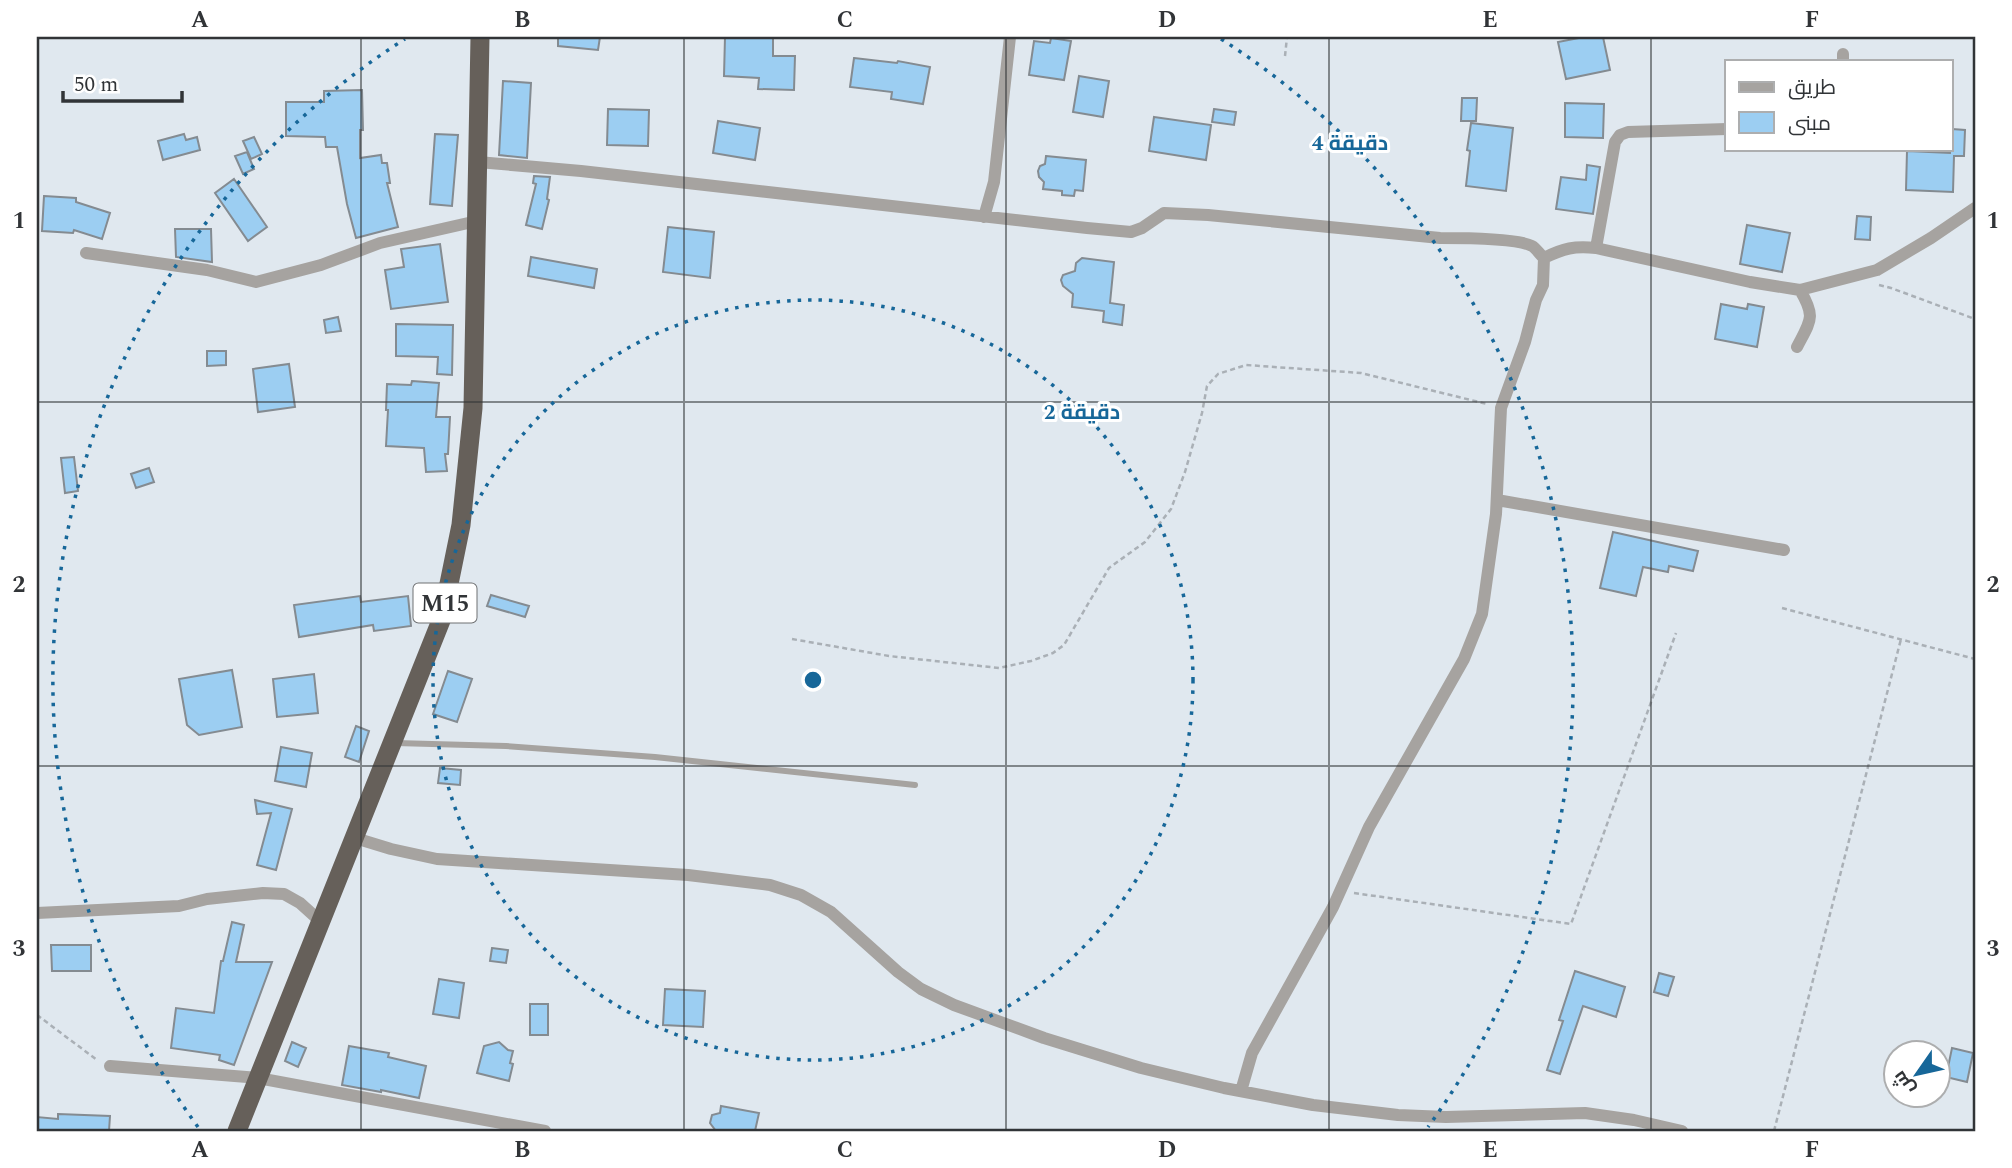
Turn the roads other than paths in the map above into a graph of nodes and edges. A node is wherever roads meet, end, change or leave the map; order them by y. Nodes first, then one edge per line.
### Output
1 (480, 37) edge
2 (1010, 37) edge
3 (1725, 129) edge
4 (478, 162) junction
5 (1975, 208) edge
6 (984, 216) junction
7 (477, 221) junction
8 (1597, 248) junction
9 (86, 253) dead end
10 (1544, 258) junction
11 (1800, 290) junction
12 (1797, 346) dead end
13 (1497, 500) junction
14 (1784, 550) dead end
15 (393, 743) junction
16 (915, 785) dead end
17 (355, 838) junction
18 (37, 912) edge
19 (321, 922) junction
20 (110, 1066) road end
21 (258, 1078) junction
22 (1241, 1091) junction
23 (237, 1131) edge
24 (545, 1131) edge
25 (1682, 1131) edge

1 - 4 highway, M15
2 - 6 street
3 - 8 street
4 - 6 street
4 - 7 highway, M15
5 - 11 street
6 - 10 street
7 - 9 street
7 - 15 highway, M15
8 - 10 street
8 - 11 street
10 - 13 street
11 - 12 street
13 - 14 street
13 - 22 street
15 - 16 lane
15 - 17 highway, M15
17 - 19 highway, M15
17 - 22 street
18 - 19 street
19 - 21 highway, M15
20 - 21 street
21 - 23 highway, M15
21 - 24 street
22 - 25 street

